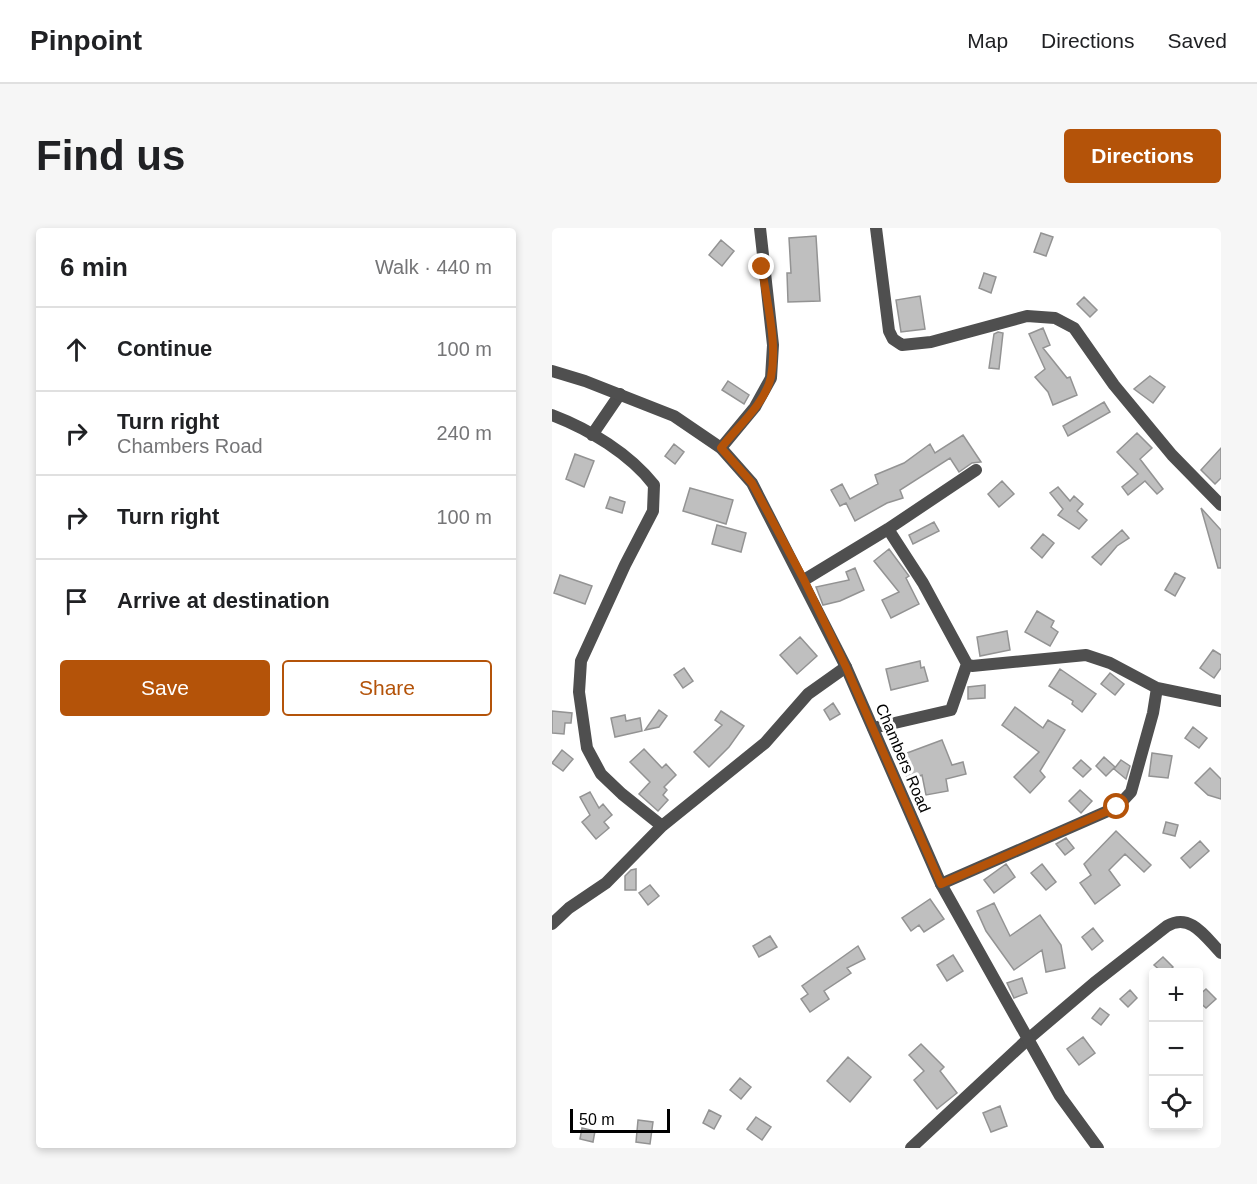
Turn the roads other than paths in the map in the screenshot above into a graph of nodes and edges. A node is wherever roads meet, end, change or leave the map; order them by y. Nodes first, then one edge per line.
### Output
1 (760, 228) edge
2 (876, 228) edge
3 (552, 371) edge
4 (620, 394) junction
5 (552, 416) edge
6 (592, 435) junction
7 (721, 448) junction
8 (976, 470) dead end
9 (1221, 505) edge
10 (888, 529) junction
11 (804, 580) junction
12 (967, 664) junction
13 (846, 667) junction
14 (1157, 688) junction
15 (1221, 701) edge
16 (873, 728) junction
17 (662, 825) junction
18 (941, 884) junction
19 (552, 924) edge
20 (1221, 953) edge
21 (1027, 1040) junction
22 (911, 1148) edge
23 (1098, 1148) edge

1 - 7 street
2 - 9 street
3 - 4 street, Chambers Road
4 - 6 street
4 - 7 street, Chambers Road
5 - 6 street
6 - 17 street
7 - 11 street, Chambers Road
8 - 10 street
10 - 11 street
10 - 12 street
11 - 13 street, Chambers Road
12 - 14 street
12 - 16 street
13 - 16 street, Chambers Road
13 - 17 street
14 - 15 street
14 - 18 street
16 - 18 street, Chambers Road
17 - 19 street
18 - 21 street, Chambers Road
20 - 21 street
21 - 22 street
21 - 23 street, Chambers Road

